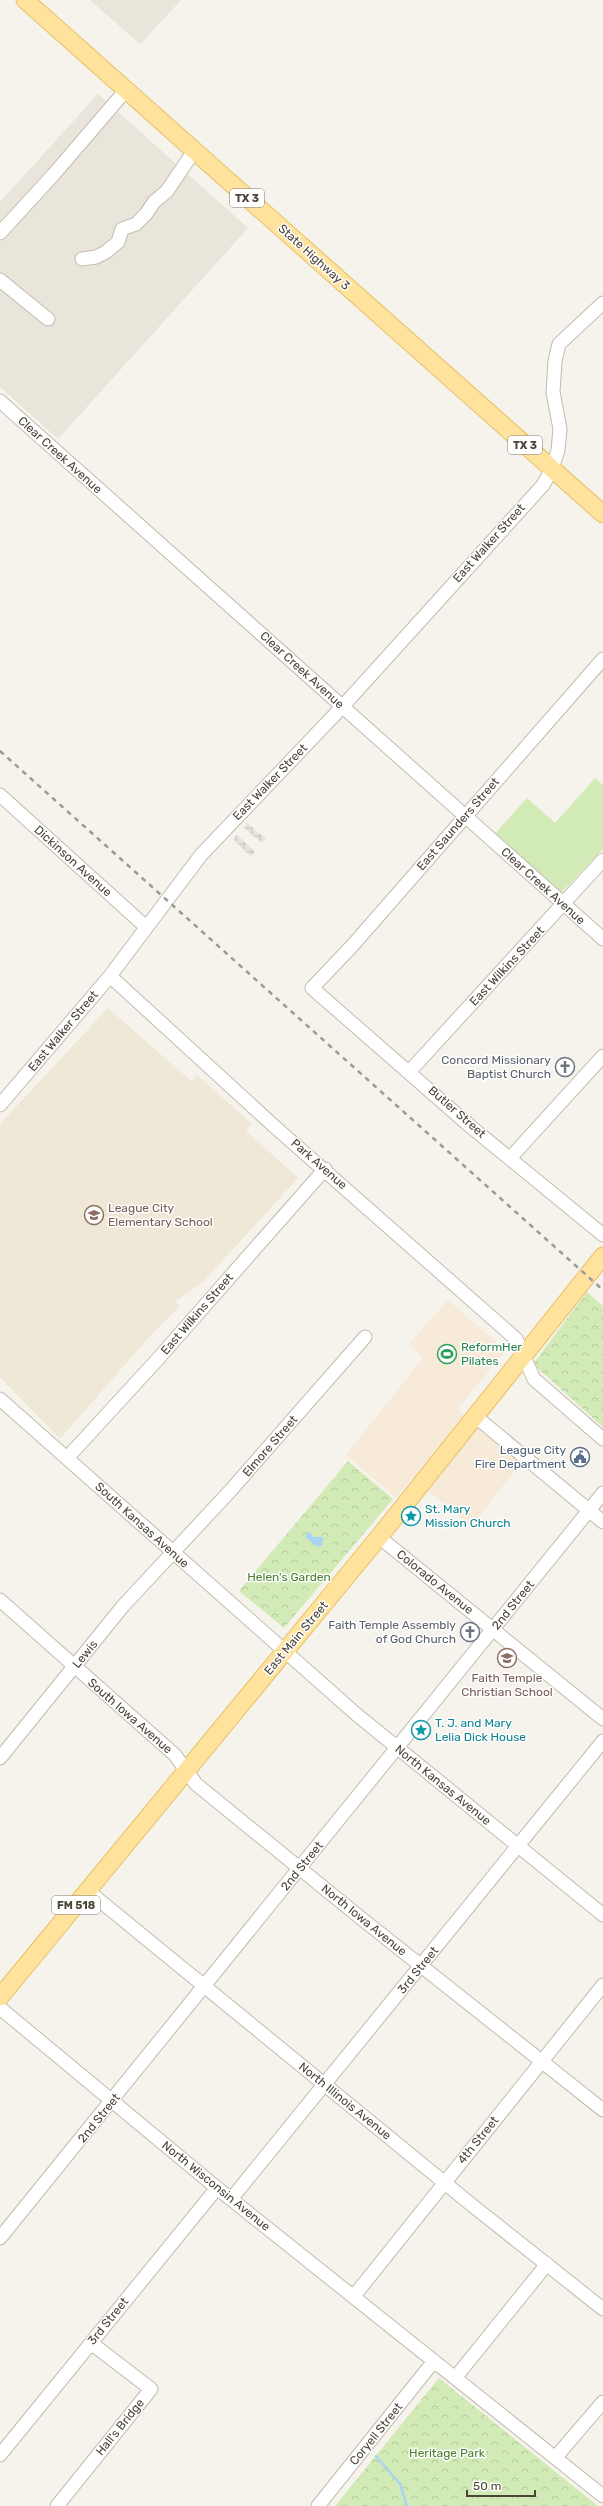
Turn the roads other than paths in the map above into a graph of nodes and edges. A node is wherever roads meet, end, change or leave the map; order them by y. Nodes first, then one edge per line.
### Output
1 (25, 0) edge
2 (126, 90) junction
3 (194, 151) junction
4 (0, 232) edge
5 (82, 259) dead end
6 (0, 280) edge
7 (603, 303) edge
8 (48, 319) dead end
9 (0, 401) edge
10 (552, 469) junction
11 (603, 514) edge
12 (603, 659) edge
13 (343, 706) junction
14 (0, 795) edge
15 (465, 816) junction
16 (603, 860) edge
17 (564, 905) junction
18 (146, 927) junction
19 (603, 939) edge
20 (110, 976) junction
21 (312, 988) joint
22 (603, 1056) edge
23 (410, 1071) junction
24 (0, 1105) edge
25 (511, 1157) junction
26 (325, 1169) junction
27 (603, 1236) edge
28 (603, 1256) edge
29 (365, 1337) dead end
30 (523, 1355) junction
31 (0, 1399) edge
32 (475, 1416) junction
33 (603, 1439) edge
34 (67, 1458) junction
35 (603, 1493) edge
36 (589, 1511) junction
37 (603, 1522) edge
38 (379, 1537) junction
39 (173, 1553) junction
40 (0, 1600) edge
41 (493, 1630) junction
42 (284, 1652) junction
43 (74, 1667) junction
44 (603, 1719) edge
45 (603, 1741) edge
46 (398, 1748) junction
47 (0, 1758) edge
48 (186, 1770) junction
49 (519, 1846) junction
50 (301, 1868) junction
51 (88, 1891) junction
52 (603, 1915) edge
53 (421, 1966) junction
54 (603, 1984) edge
55 (205, 1987) junction
56 (0, 1997) edge
57 (0, 2008) edge
58 (541, 2062) junction
59 (325, 2085) junction
60 (112, 2102) junction
61 (603, 2110) edge
62 (445, 2182) junction
63 (217, 2188) junction
64 (232, 2198) junction
65 (0, 2238) edge
66 (547, 2264) junction
67 (354, 2296) junction
68 (603, 2308) edge
69 (91, 2342) junction
70 (434, 2361) junction
71 (456, 2378) junction
72 (603, 2402) edge
73 (0, 2455) edge
74 (555, 2458) junction
75 (603, 2496) edge
76 (57, 2506) edge
77 (318, 2506) edge

1 - 2 main road, State Highway 3 / TX 3
2 - 3 main road, State Highway 3 / TX 3
2 - 4 street
3 - 5 street
3 - 10 main road, State Highway 3 / TX 3
6 - 8 street
7 - 10 street, East Walker Street
9 - 13 street, Clear Creek Avenue
10 - 11 main road, State Highway 3 / TX 3
10 - 13 street, East Walker Street
12 - 15 street, East Saunders Street
13 - 15 street, Clear Creek Avenue
13 - 18 street, East Walker Street
14 - 18 street, Dickinson Avenue
15 - 17 street, Clear Creek Avenue
15 - 21 street, East Saunders Street
16 - 17 street, East Wilkins Street
17 - 19 street, Clear Creek Avenue
17 - 23 street, East Wilkins Street
18 - 20 street, East Walker Street
20 - 24 street, East Walker Street
20 - 26 street, Park Avenue
21 - 23 street, Butler Street
22 - 25 street
23 - 25 street, Butler Street
25 - 27 street, Butler Street
26 - 30 street, Park Avenue
26 - 34 street, East Wilkins Street
28 - 30 main road, East Main Street / FM 518
29 - 39 street, Elmore Street
30 - 32 main road, East Main Street / FM 518
30 - 33 street, Park Avenue
31 - 34 street, South Kansas Avenue
32 - 36 street
32 - 38 main road, East Main Street / FM 518
34 - 39 street, South Kansas Avenue
35 - 36 street, 2nd Street
36 - 37 street
36 - 41 street, 2nd Street
38 - 41 street, Colorado Avenue
38 - 42 main road, East Main Street / FM 518
39 - 42 street, South Kansas Avenue
39 - 43 street, Lewis
40 - 43 street, South Iowa Avenue
41 - 44 street, Colorado Avenue
41 - 46 street, 2nd Street
42 - 46 street, North Kansas Avenue
42 - 48 main road, East Main Street / FM 518
43 - 47 street, Lewis
43 - 48 street, South Iowa Avenue
45 - 49 street, 3rd Street
46 - 49 street, North Kansas Avenue
46 - 50 street, 2nd Street
48 - 50 street, North Iowa Avenue
48 - 51 main road, East Main Street / FM 518
49 - 52 street, North Kansas Avenue
49 - 53 street, 3rd Street
50 - 53 street, North Iowa Avenue
50 - 55 street, 2nd Street
51 - 55 street, North Illinois Avenue
51 - 56 main road, East Main Street / FM 518
53 - 58 street, North Iowa Avenue
53 - 59 street, 3rd Street
54 - 58 street, 4th Street
55 - 59 street, North Illinois Avenue
55 - 60 street, 2nd Street
57 - 60 street, North Wisconsin Avenue
58 - 61 street, North Iowa Avenue
58 - 62 street, 4th Street
59 - 62 street, North Illinois Avenue
59 - 64 street, 3rd Street
60 - 63 street, North Wisconsin Avenue
60 - 65 street, 2nd Street
62 - 66 street, North Illinois Avenue
62 - 67 street, 4th Street
63 - 64 street, North Wisconsin Avenue
63 - 69 street, 3rd Street
64 - 67 street, North Wisconsin Avenue
66 - 68 street, North Illinois Avenue
66 - 71 street
67 - 70 street, North Wisconsin Avenue
69 - 73 street, 3rd Street
69 - 76 street, Hall's Bridge
70 - 71 street, North Wisconsin Avenue
70 - 77 street, Coryell Street
71 - 74 street
72 - 74 street
74 - 75 street

